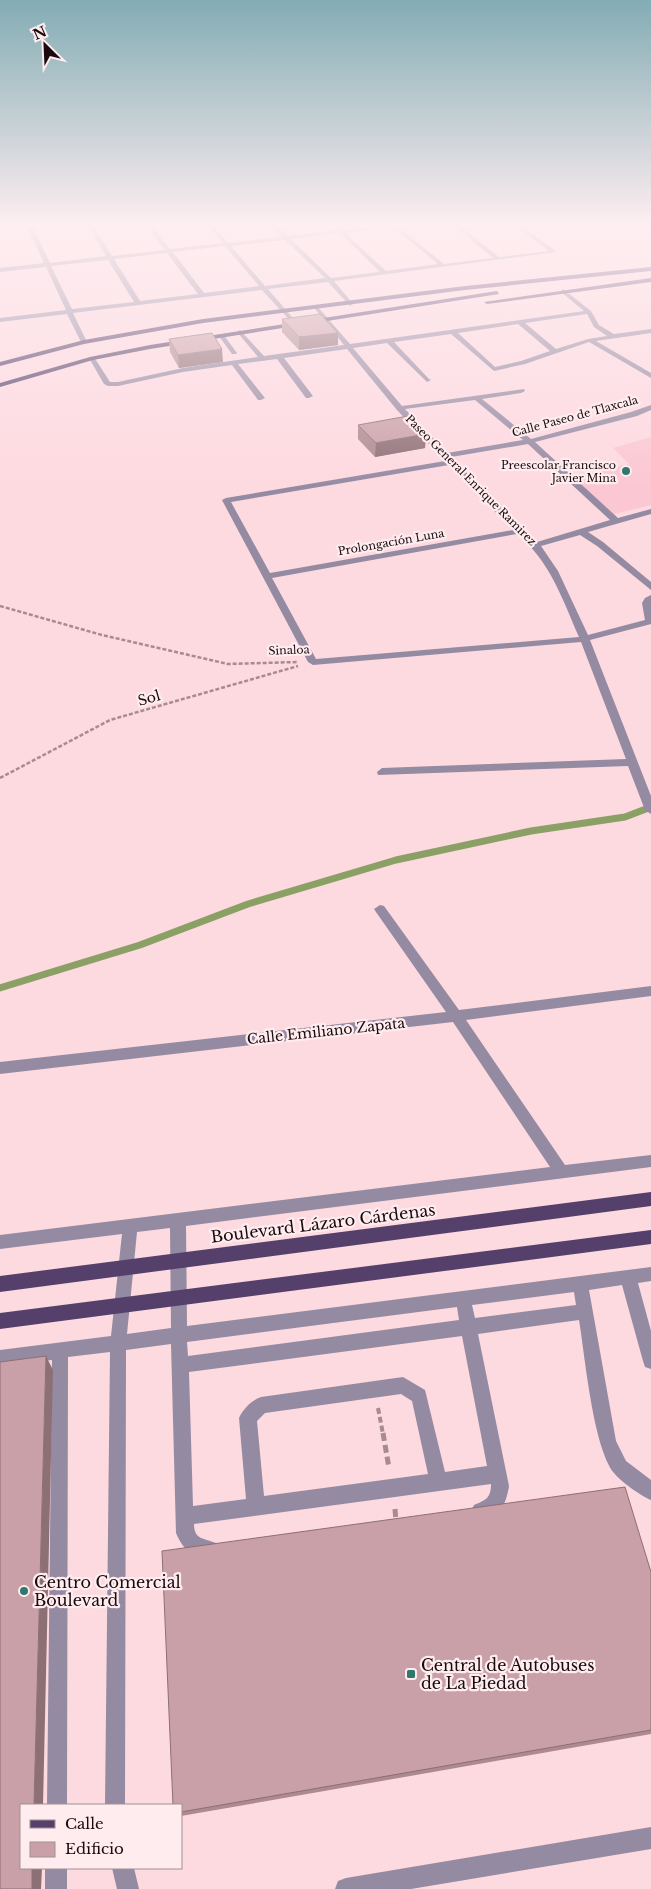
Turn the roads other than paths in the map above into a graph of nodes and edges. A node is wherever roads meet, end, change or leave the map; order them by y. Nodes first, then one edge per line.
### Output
1 (62, 313) edge
2 (72, 313) edge
3 (274, 313) edge
4 (286, 313) edge
5 (320, 313) edge
6 (374, 313) edge
7 (581, 313) edge
8 (590, 313) edge
9 (2, 320) edge
10 (327, 321) junction
11 (520, 322) junction
12 (296, 325) junction
13 (240, 332) junction
14 (454, 332) junction
15 (651, 332) edge
16 (221, 335) junction
17 (612, 336) junction
18 (590, 340) junction
19 (389, 341) junction
20 (84, 342) junction
21 (348, 346) junction
22 (555, 352) junction
23 (234, 353) dead end
24 (279, 356) junction
25 (92, 358) junction
26 (262, 358) junction
27 (234, 363) junction
28 (0, 364) edge
29 (651, 376) edge
30 (427, 380) dead end
31 (0, 384) edge
32 (521, 391) dead end
33 (309, 396) dead end
34 (476, 397) junction
35 (261, 398) dead end
36 (651, 407) edge
37 (400, 408) junction
38 (530, 441) junction
39 (448, 459) junction
40 (651, 511) edge
41 (616, 521) junction
42 (519, 531) junction
43 (581, 532) junction
44 (536, 545) junction
45 (267, 576) junction
46 (651, 587) edge
47 (651, 598) edge
48 (651, 621) edge
49 (585, 639) junction
50 (632, 762) junction
51 (382, 772) dead end
52 (651, 810) edge
53 (380, 910) dead end
54 (651, 991) edge
55 (456, 1016) junction
56 (0, 1068) edge
57 (651, 1161) edge
58 (561, 1171) junction
59 (651, 1199) edge
60 (178, 1220) junction
61 (130, 1226) junction
62 (651, 1237) edge
63 (0, 1242) edge
64 (178, 1261) junction
65 (125, 1268) junction
66 (651, 1274) edge
67 (628, 1277) junction
68 (0, 1284) edge
69 (580, 1284) junction
70 (178, 1298) junction
71 (463, 1299) junction
72 (121, 1305) junction
73 (584, 1312) junction
74 (0, 1321) edge
75 (468, 1328) junction
76 (179, 1334) junction
77 (118, 1342) junction
78 (60, 1350) junction
79 (0, 1358) edge
80 (651, 1361) edge
81 (180, 1365) junction
82 (497, 1474) junction
83 (438, 1481) junction
84 (651, 1491) edge
85 (256, 1507) junction
86 (462, 1513) edge
87 (184, 1516) junction
88 (222, 1548) edge
89 (56, 1804) edge
90 (115, 1804) edge
91 (651, 1838) edge
92 (56, 1869) edge
93 (123, 1869) edge
94 (56, 1889) edge
95 (128, 1889) edge
96 (346, 1889) edge

1 - 9 street
2 - 20 street
3 - 20 main road
4 - 12 street
5 - 10 street, Paseo General Enrique Ramirez
6 - 10 main road
7 - 11 street
8 - 17 street
10 - 12 main road
10 - 21 street, Paseo General Enrique Ramirez
11 - 14 street
11 - 22 street
12 - 13 main road
13 - 16 main road
13 - 26 street
14 - 19 street
14 - 22 street
15 - 17 street
16 - 23 street
16 - 25 main road
17 - 18 street
18 - 22 street
18 - 29 street
19 - 21 street
19 - 30 street
20 - 28 main road
21 - 24 street
21 - 37 street, Paseo General Enrique Ramirez
24 - 26 street
24 - 33 street
25 - 27 street
25 - 31 main road
26 - 27 street
27 - 35 street
32 - 34 street
34 - 37 street
34 - 38 street
36 - 38 street, Calle Paseo de Tlaxcala
37 - 39 street, Paseo General Enrique Ramirez
38 - 39 street, Calle Paseo de Tlaxcala
38 - 41 street
39 - 42 street, Paseo General Enrique Ramirez
39 - 45 street, Calle Paseo de Tlaxcala
40 - 41 street
41 - 43 street
42 - 44 street, Paseo General Enrique Ramirez
42 - 45 street, Prolongación Luna
43 - 44 street
43 - 46 street
44 - 49 street, Paseo General Enrique Ramirez
45 - 49 street, Sinaloa
47 - 48 street
48 - 49 street, Sinaloa
49 - 50 street, Paseo General Enrique Ramirez
50 - 51 street
50 - 52 street, Paseo General Enrique Ramirez
53 - 55 street
54 - 55 street, Calle Emiliano Zapata
55 - 56 street, Calle Emiliano Zapata
55 - 58 street
57 - 58 street
58 - 60 street
59 - 64 main road, Boulevard Lázaro Cárdenas
60 - 61 street
60 - 64 street
61 - 63 street
61 - 65 street
62 - 70 main road
64 - 65 main road, Boulevard Lázaro Cárdenas
64 - 70 street
65 - 68 main road, Boulevard Lázaro Cárdenas
65 - 72 street
66 - 67 street
67 - 69 street
67 - 80 street
69 - 71 street
69 - 73 street
70 - 72 main road
70 - 76 street
71 - 75 street
71 - 76 street
72 - 74 main road
72 - 77 street
73 - 75 street
73 - 84 street
75 - 81 street
75 - 82 street
76 - 77 street
76 - 81 street
77 - 78 street
77 - 90 street
78 - 79 street
78 - 89 street
81 - 87 street
82 - 83 street
82 - 86 street
83 - 85 street
83 - 85 street
85 - 87 street
87 - 88 street
91 - 96 street
92 - 94 street
93 - 95 street

